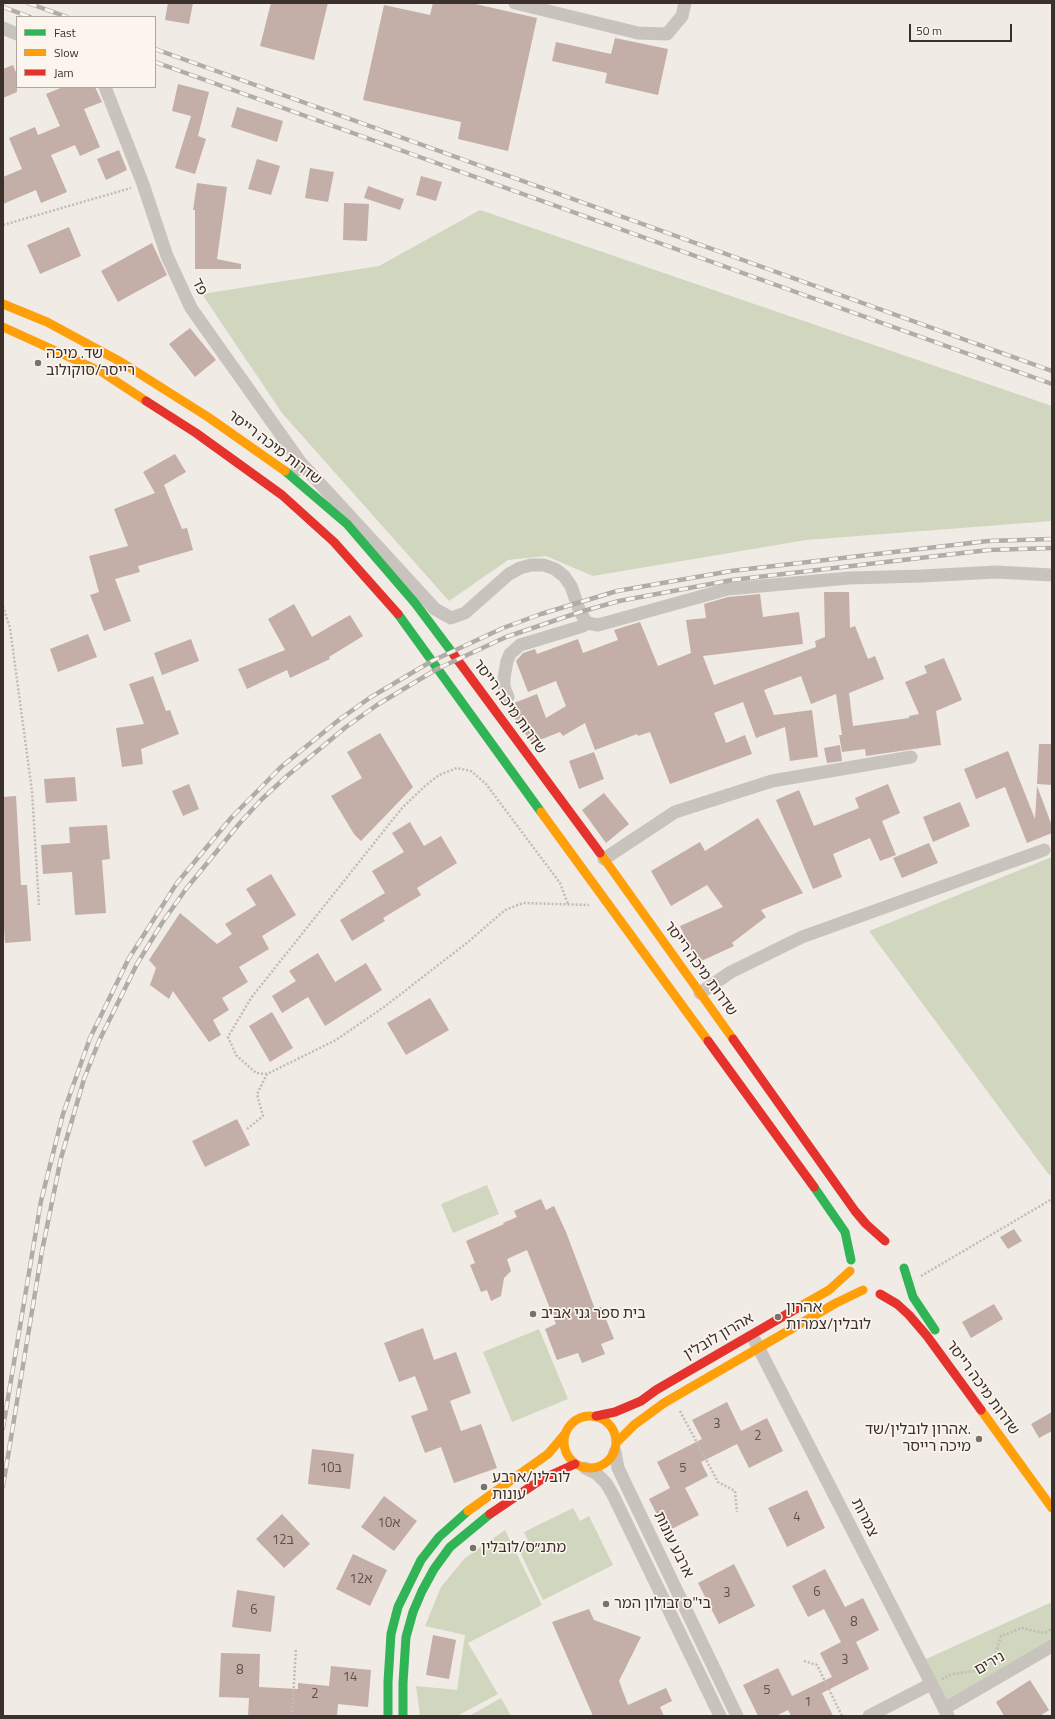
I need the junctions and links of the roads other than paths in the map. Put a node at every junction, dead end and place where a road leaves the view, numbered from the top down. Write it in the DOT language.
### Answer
graph roads {
  1 [pos="515,3"];
  2 [pos="685,3"];
  3 [pos="3,28"];
  4 [pos="16,34"];
  5 [pos="105,88"];
  6 [pos="3,304"];
  7 [pos="3,327"];
  8 [pos="301,463"];
  9 [pos="293,476"];
  10 [pos="1052,575"];
  11 [pos="587,623"];
  12 [pos="508,697"];
  13 [pos="911,757"];
  14 [pos="1044,850"];
  15 [pos="604,859"];
  16 [pos="700,993"];
  17 [pos="872,1241"];
  18 [pos="857,1249"];
  19 [pos="851,1260"];
  20 [pos="903,1263"];
  21 [pos="856,1281"];
  22 [pos="900,1285"];
  23 [pos="880,1294"];
  24 [pos="752,1335"];
  25 [pos="943,1340"];
  26 [pos="759,1348"];
  27 [pos="596,1416"];
  28 [pos="565,1434"];
  29 [pos="616,1447"];
  30 [pos="580,1466"];
  31 [pos="1052,1508"];
  32 [pos="1052,1646"];
  33 [pos="931,1684"];
  34 [pos="946,1713"];
  35 [pos="388,1716"];
  36 [pos="403,1716"];
  37 [pos="720,1716"];
  38 [pos="737,1716"];
  39 [pos="870,1716"];
  1 -- 2 [label="street"];
  3 -- 4 [label="street"];
  5 -- 8 [label="street, פד"];
  6 -- 9 [label="street, שדרות מיכה רייסר"];
  7 -- 19 [label="street"];
  8 -- 9 [label="street"];
  8 -- 11 [label="street, פד"];
  9 -- 15 [label="street, שדרות מיכה רייסר"];
  10 -- 11 [label="street"];
  11 -- 12 [label="street"];
  13 -- 15 [label="street"];
  14 -- 16 [label="street"];
  15 -- 16 [label="street, שדרות מיכה רייסר"];
  16 -- 17 [label="street, שדרות מיכה רייסר"];
  18 -- 19 [label="street"];
  19 -- 21 [label="street"];
  20 -- 22 [label="street"];
  21 -- 23 [label="street, שדרות מיכה רייסר"];
  21 -- 24 [label="street, אהרון לובלין"];
  21 -- 26 [label="street, אהרון לובלין"];
  22 -- 23 [label="street"];
  22 -- 25 [label="street, שדרות מיכה רייסר"];
  23 -- 31 [label="street, שדרות מיכה רייסר"];
  24 -- 26 [label="street, צמרות"];
  24 -- 27 [label="street, אהרון לובלין"];
  26 -- 29 [label="street, אהרון לובלין"];
  26 -- 33 [label="street, צמרות"];
  27 -- 28 [label="street"];
  27 -- 29 [label="street"];
  28 -- 30 [label="street"];
  28 -- 35 [label="street"];
  29 -- 30 [label="street"];
  29 -- 38 [label="street, ארבע עונות"];
  30 -- 36 [label="street"];
  30 -- 37 [label="street"];
  32 -- 34 [label="street, נירים"];
  33 -- 34 [label="street, צמרות"];
  33 -- 39 [label="street"];
}
